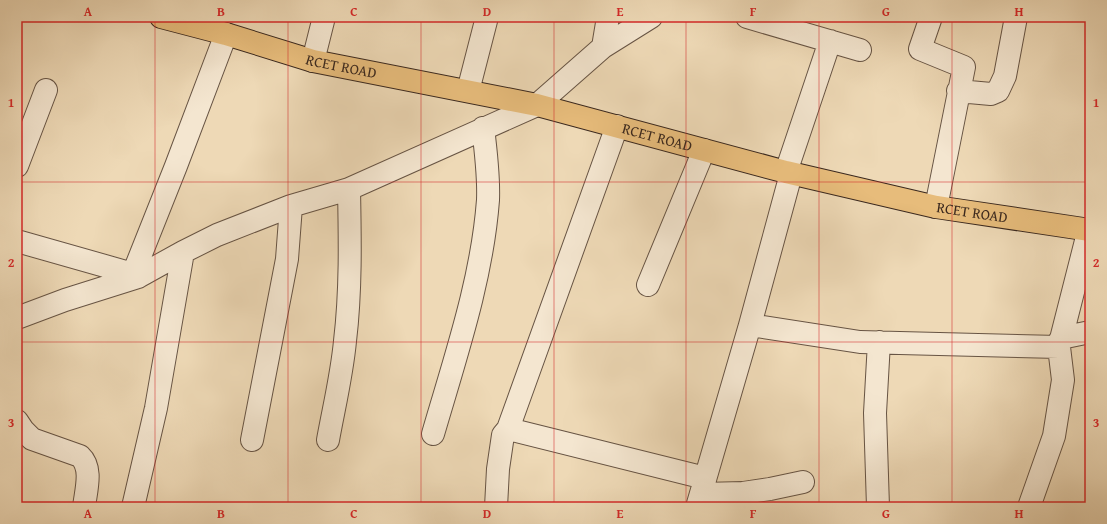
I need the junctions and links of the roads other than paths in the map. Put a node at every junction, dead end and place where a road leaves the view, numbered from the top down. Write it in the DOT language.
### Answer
graph roads {
  1 [pos="161,17"];
  2 [pos="324,17"];
  3 [pos="487,17"];
  4 [pos="608,17"];
  5 [pos="651,17"];
  6 [pos="747,17"];
  7 [pos="931,17"];
  8 [pos="1016,17"];
  9 [pos="226,34"];
  10 [pos="830,41"];
  11 [pos="603,46"];
  12 [pos="860,50"];
  13 [pos="313,61"];
  14 [pos="46,90"];
  15 [pos="468,91"];
  16 [pos="958,91"];
  17 [pos="537,105"];
  18 [pos="617,126"];
  19 [pos="484,128"];
  20 [pos="704,150"];
  21 [pos="17,166"];
  22 [pos="789,173"];
  23 [pos="349,189"];
  24 [pos="291,206"];
  25 [pos="936,207"];
  26 [pos="1089,230"];
  27 [pos="17,241"];
  28 [pos="183,252"];
  29 [pos="135,276"];
  30 [pos="648,285"];
  31 [pos="18,323"];
  32 [pos="750,325"];
  33 [pos="1090,332"];
  34 [pos="879,342"];
  35 [pos="1060,343"];
  36 [pos="17,421"];
  37 [pos="508,429"];
  38 [pos="433,434"];
  39 [pos="252,440"];
  40 [pos="328,440"];
  41 [pos="803,482"];
  42 [pos="701,493"];
  43 [pos="84,507"];
  44 [pos="133,507"];
  45 [pos="496,507"];
  46 [pos="878,507"];
  47 [pos="1029,507"];
  1 -- 9 [label="main road, RCET ROAD"];
  2 -- 13 [label="street"];
  3 -- 15 [label="street"];
  4 -- 11 [label="street"];
  5 -- 11 [label="street"];
  6 -- 10 [label="street"];
  7 -- 16 [label="street"];
  8 -- 16 [label="street"];
  9 -- 13 [label="main road, RCET ROAD"];
  9 -- 29 [label="street"];
  10 -- 12 [label="street"];
  10 -- 22 [label="street"];
  11 -- 17 [label="street"];
  13 -- 15 [label="main road, RCET ROAD"];
  14 -- 21 [label="street"];
  15 -- 17 [label="main road, RCET ROAD"];
  16 -- 25 [label="street"];
  17 -- 18 [label="main road, RCET ROAD"];
  17 -- 19 [label="street"];
  18 -- 20 [label="main road, RCET ROAD"];
  18 -- 37 [label="street"];
  19 -- 23 [label="street"];
  19 -- 38 [label="street"];
  20 -- 22 [label="main road, RCET ROAD"];
  20 -- 30 [label="street"];
  22 -- 25 [label="main road, RCET ROAD"];
  22 -- 32 [label="street"];
  23 -- 24 [label="street"];
  23 -- 40 [label="street"];
  24 -- 28 [label="street"];
  24 -- 39 [label="street"];
  25 -- 26 [label="main road, RCET ROAD"];
  26 -- 35 [label="street"];
  27 -- 29 [label="street"];
  28 -- 29 [label="street"];
  28 -- 44 [label="street"];
  29 -- 31 [label="street"];
  32 -- 34 [label="street"];
  32 -- 42 [label="street"];
  33 -- 35 [label="street"];
  34 -- 35 [label="street"];
  34 -- 46 [label="street"];
  35 -- 47 [label="street"];
  36 -- 43 [label="street"];
  37 -- 42 [label="street"];
  37 -- 45 [label="street"];
  41 -- 42 [label="street"];
}
